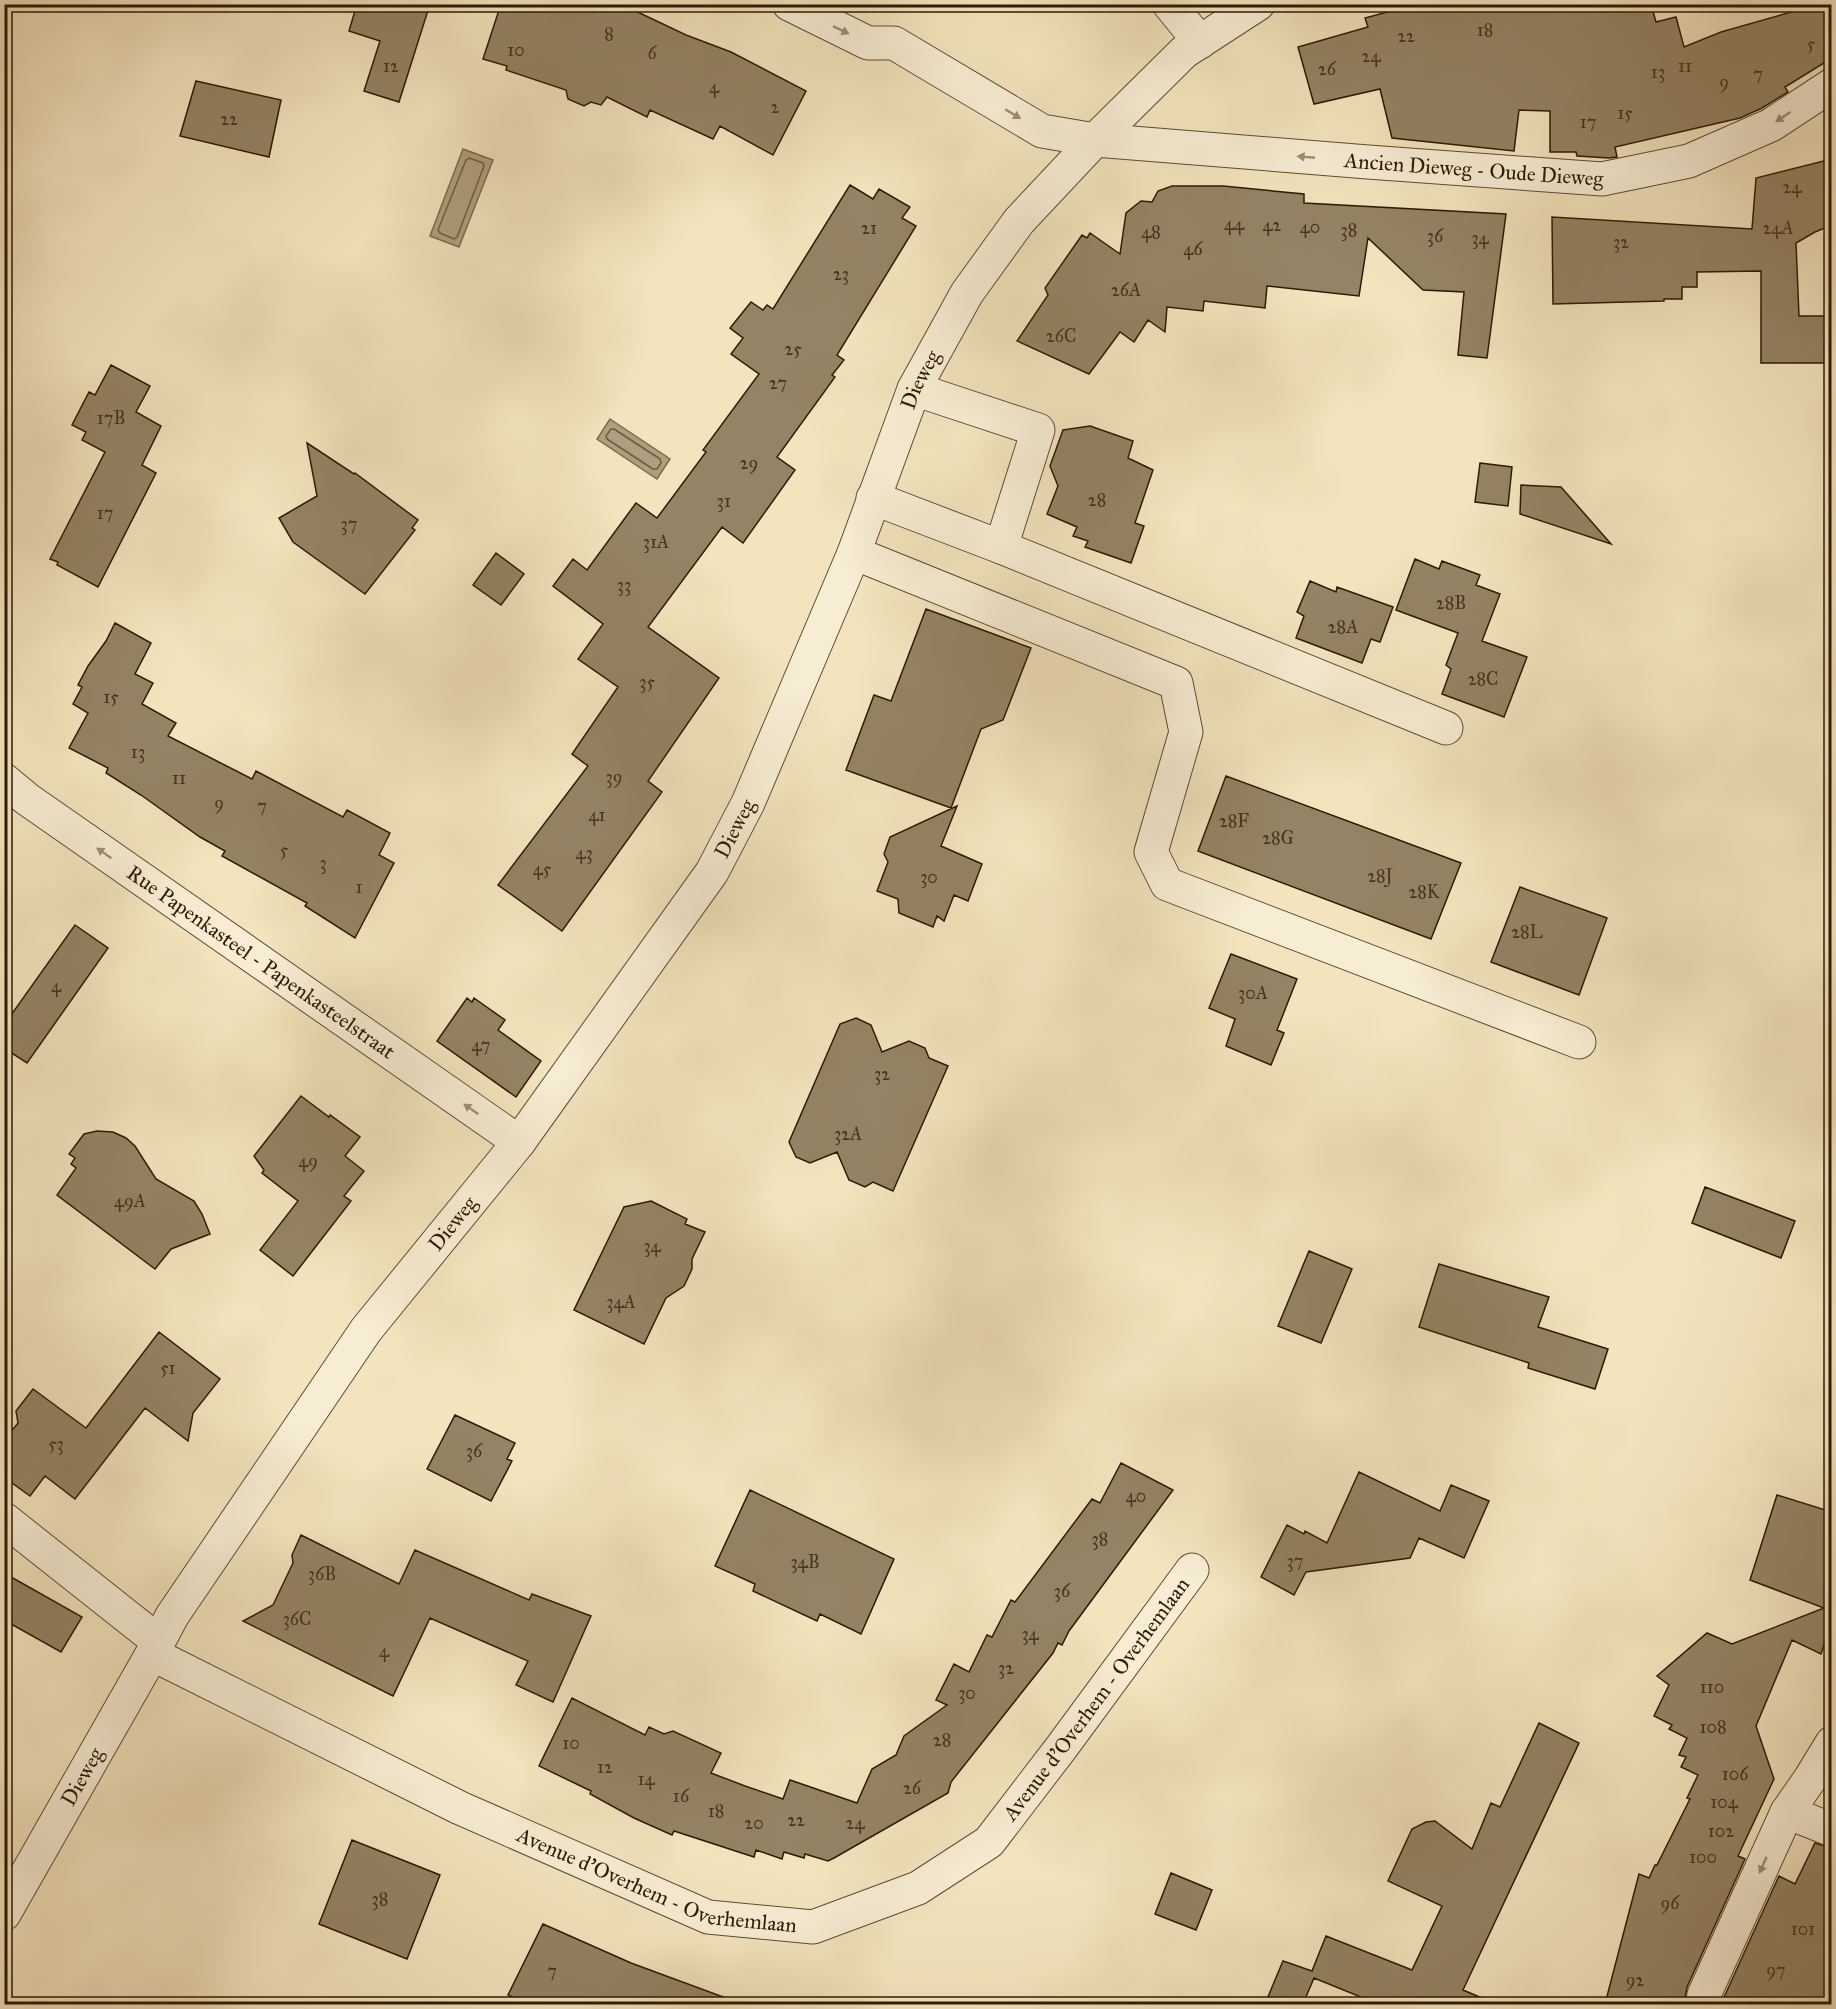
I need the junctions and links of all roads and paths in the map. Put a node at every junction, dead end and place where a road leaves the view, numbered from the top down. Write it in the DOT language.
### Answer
graph roads {
  1 [pos="789,4"];
  2 [pos="1169,4"];
  3 [pos="1258,4"];
  4 [pos="1200,42"];
  5 [pos="1832,85"];
  6 [pos="1095,140"];
  7 [pos="914,389"];
  8 [pos="873,498"];
  9 [pos="1000,547"];
  10 [pos="854,553"];
  11 [pos="1446,728"];
  12 [pos="4,780"];
  13 [pos="1579,1042"];
  14 [pos="519,1142"];
  15 [pos="4,1519"];
  16 [pos="1192,1570"];
  17 [pos="155,1648"];
  18 [pos="1832,1743"];
  19 [pos="1787,1812"];
  20 [pos="1832,1830"];
  21 [pos="4,1914"];
  22 [pos="1702,2004"];
  1 -- 6 [label="street, Ancien Dieweg - Oude Dieweg, one-way"];
  2 -- 4 [label="street"];
  3 -- 4 [label="street, Dieweg"];
  4 -- 6 [label="street, Dieweg"];
  5 -- 6 [label="street, Ancien Dieweg - Oude Dieweg, one-way"];
  6 -- 7 [label="street, Dieweg"];
  7 -- 8 [label="street, Dieweg"];
  7 -- 9 [label="street"];
  8 -- 9 [label="street"];
  8 -- 10 [label="street, Dieweg"];
  9 -- 11 [label="street"];
  10 -- 13 [label="street"];
  10 -- 14 [label="street, Dieweg"];
  14 -- 12 [label="street, Rue Papenkasteel - Papenkasteelstraat, one-way"];
  14 -- 17 [label="street, Dieweg"];
  15 -- 17 [label="street"];
  16 -- 17 [label="street, Avenue d'Overhem - Overhemlaan"];
  17 -- 21 [label="street, Dieweg"];
  18 -- 19 [label="street"];
  19 -- 20 [label="street"];
  19 -- 22 [label="street, one-way"];
}
